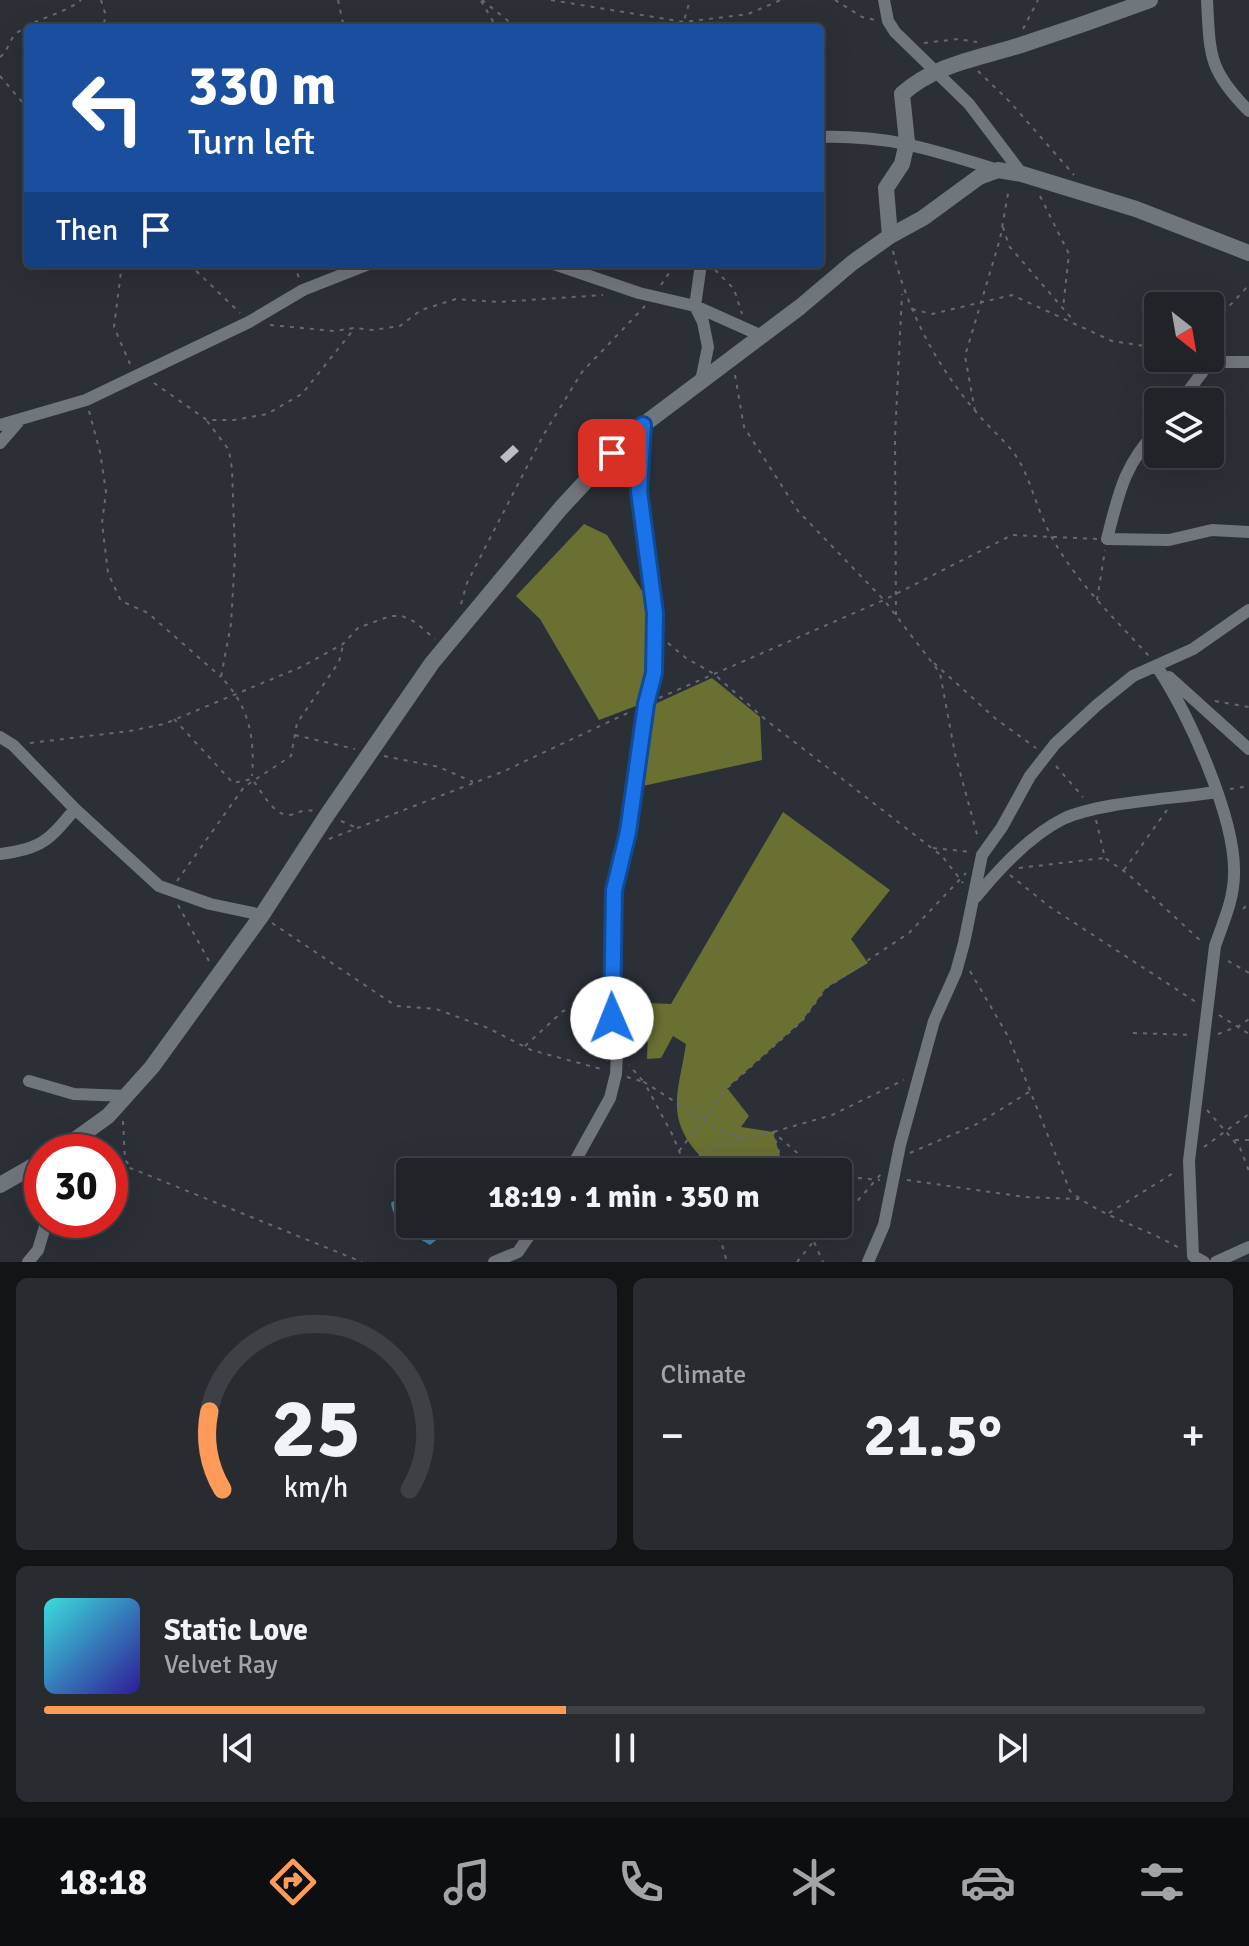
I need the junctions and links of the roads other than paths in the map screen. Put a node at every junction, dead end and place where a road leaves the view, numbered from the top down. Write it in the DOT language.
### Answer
graph roads {
  1 [pos="884,0"];
  2 [pos="1150,0"];
  3 [pos="1207,0"];
  4 [pos="937,72"];
  5 [pos="1249,111"];
  6 [pos="824,137"];
  7 [pos="907,142"];
  8 [pos="1016,174"];
  9 [pos="890,236"];
  10 [pos="1249,253"];
  11 [pos="359,268"];
  12 [pos="566,268"];
  13 [pos="700,268"];
  14 [pos="695,306"];
  15 [pos="762,336"];
  16 [pos="1249,362"];
  17 [pos="701,381"];
  18 [pos="1190,388"];
  19 [pos="20,421"];
  20 [pos="0,425"];
  21 [pos="643,425"];
  22 [pos="0,443"];
  23 [pos="1144,443"];
  24 [pos="1249,532"];
  25 [pos="1249,610"];
  26 [pos="1157,667"];
  27 [pos="0,737"];
  28 [pos="1249,749"];
  29 [pos="1216,792"];
  30 [pos="75,809"];
  31 [pos="0,854"];
  32 [pos="971,902"];
  33 [pos="262,915"];
  34 [pos="29,1081"];
  35 [pos="127,1096"];
  36 [pos="87,1134"];
  37 [pos="577,1158"];
  38 [pos="24,1171"];
  39 [pos="0,1185"];
  40 [pos="42,1238"];
  41 [pos="528,1238"];
  42 [pos="1249,1247"];
  43 [pos="1199,1259"];
  44 [pos="28,1262"];
  45 [pos="494,1262"];
  46 [pos="868,1262"];
  47 [pos="1216,1262"];
  1 -- 4 [label="street"];
  2 -- 4 [label="street"];
  3 -- 5 [label="street"];
  4 -- 7 [label="street"];
  4 -- 8 [label="street"];
  6 -- 7 [label="street"];
  7 -- 8 [label="street"];
  7 -- 9 [label="street"];
  8 -- 9 [label="street"];
  8 -- 10 [label="street"];
  9 -- 15 [label="street"];
  11 -- 19 [label="street"];
  12 -- 14 [label="street"];
  13 -- 14 [label="street"];
  14 -- 15 [label="street"];
  14 -- 17 [label="street"];
  15 -- 17 [label="street"];
  16 -- 18 [label="street"];
  17 -- 21 [label="street"];
  19 -- 20 [label="street"];
  19 -- 22 [label="street"];
  21 -- 33 [label="street"];
  21 -- 37 [label="street"];
  23 -- 24 [label="street"];
  25 -- 26 [label="street"];
  26 -- 28 [label="street"];
  26 -- 29 [label="street"];
  26 -- 32 [label="street"];
  27 -- 30 [label="street"];
  29 -- 32 [label="street"];
  29 -- 43 [label="street"];
  30 -- 31 [label="street"];
  30 -- 33 [label="street"];
  32 -- 46 [label="street"];
  33 -- 35 [label="street"];
  34 -- 35 [label="street"];
  35 -- 36 [label="street"];
  38 -- 39 [label="street"];
  40 -- 44 [label="street"];
  41 -- 45 [label="street"];
  42 -- 47 [label="street"];
}
